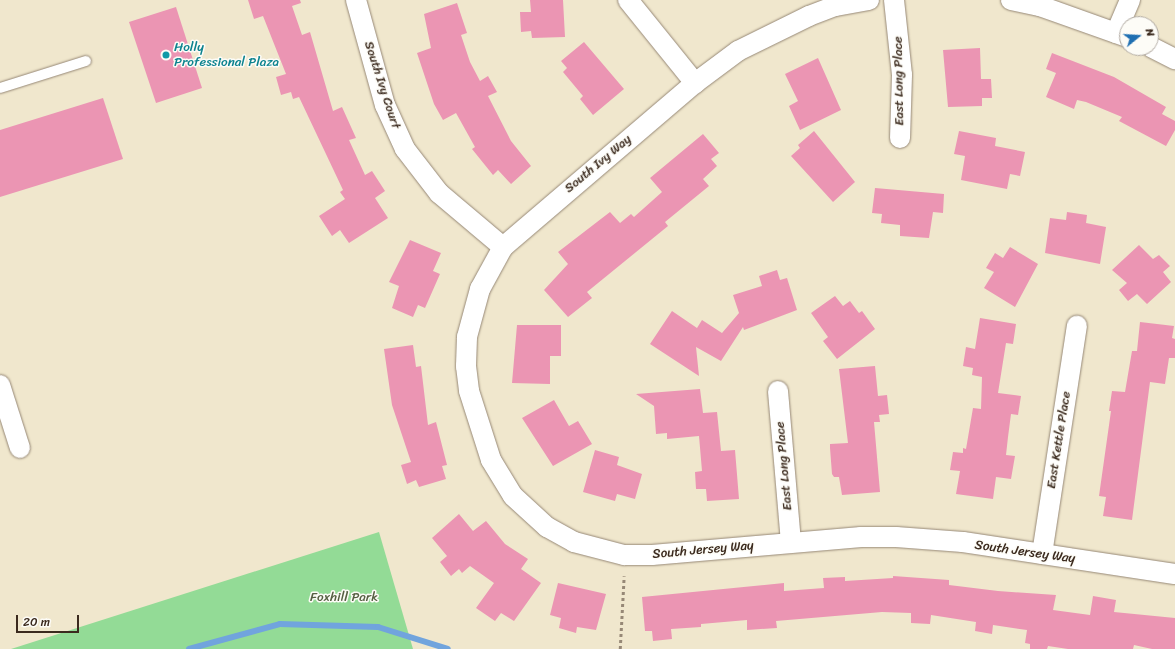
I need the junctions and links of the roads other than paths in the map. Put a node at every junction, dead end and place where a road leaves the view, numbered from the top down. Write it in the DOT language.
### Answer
graph roads {
  1 [pos="356,0"];
  2 [pos="628,0"];
  3 [pos="869,0"];
  4 [pos="894,0"];
  5 [pos="1011,0"];
  6 [pos="1130,0"];
  7 [pos="1126,16"];
  8 [pos="1119,34"];
  9 [pos="1159,51"];
  10 [pos="1175,59"];
  11 [pos="86,61"];
  12 [pos="695,83"];
  13 [pos="0,88"];
  14 [pos="900,138"];
  15 [pos="503,247"];
  16 [pos="1077,326"];
  17 [pos="0,385"];
  18 [pos="778,390"];
  19 [pos="20,448"];
  20 [pos="791,542"];
  21 [pos="1042,554"];
  22 [pos="1175,574"];
  1 -- 15 [label="street, South Ivy Court"];
  2 -- 12 [label="street"];
  3 -- 12 [label="street, South Ivy Way"];
  4 -- 14 [label="street, East Long Place"];
  5 -- 8 [label="street"];
  6 -- 7 [label="street"];
  9 -- 10 [label="street"];
  11 -- 13 [label="lane"];
  12 -- 15 [label="street, South Ivy Way"];
  15 -- 20 [label="street, South Jersey Way"];
  16 -- 21 [label="street, East Kettle Place"];
  17 -- 19 [label="street"];
  18 -- 20 [label="street, East Long Place"];
  20 -- 21 [label="street, South Jersey Way"];
  21 -- 22 [label="street, South Jersey Way"];
}
